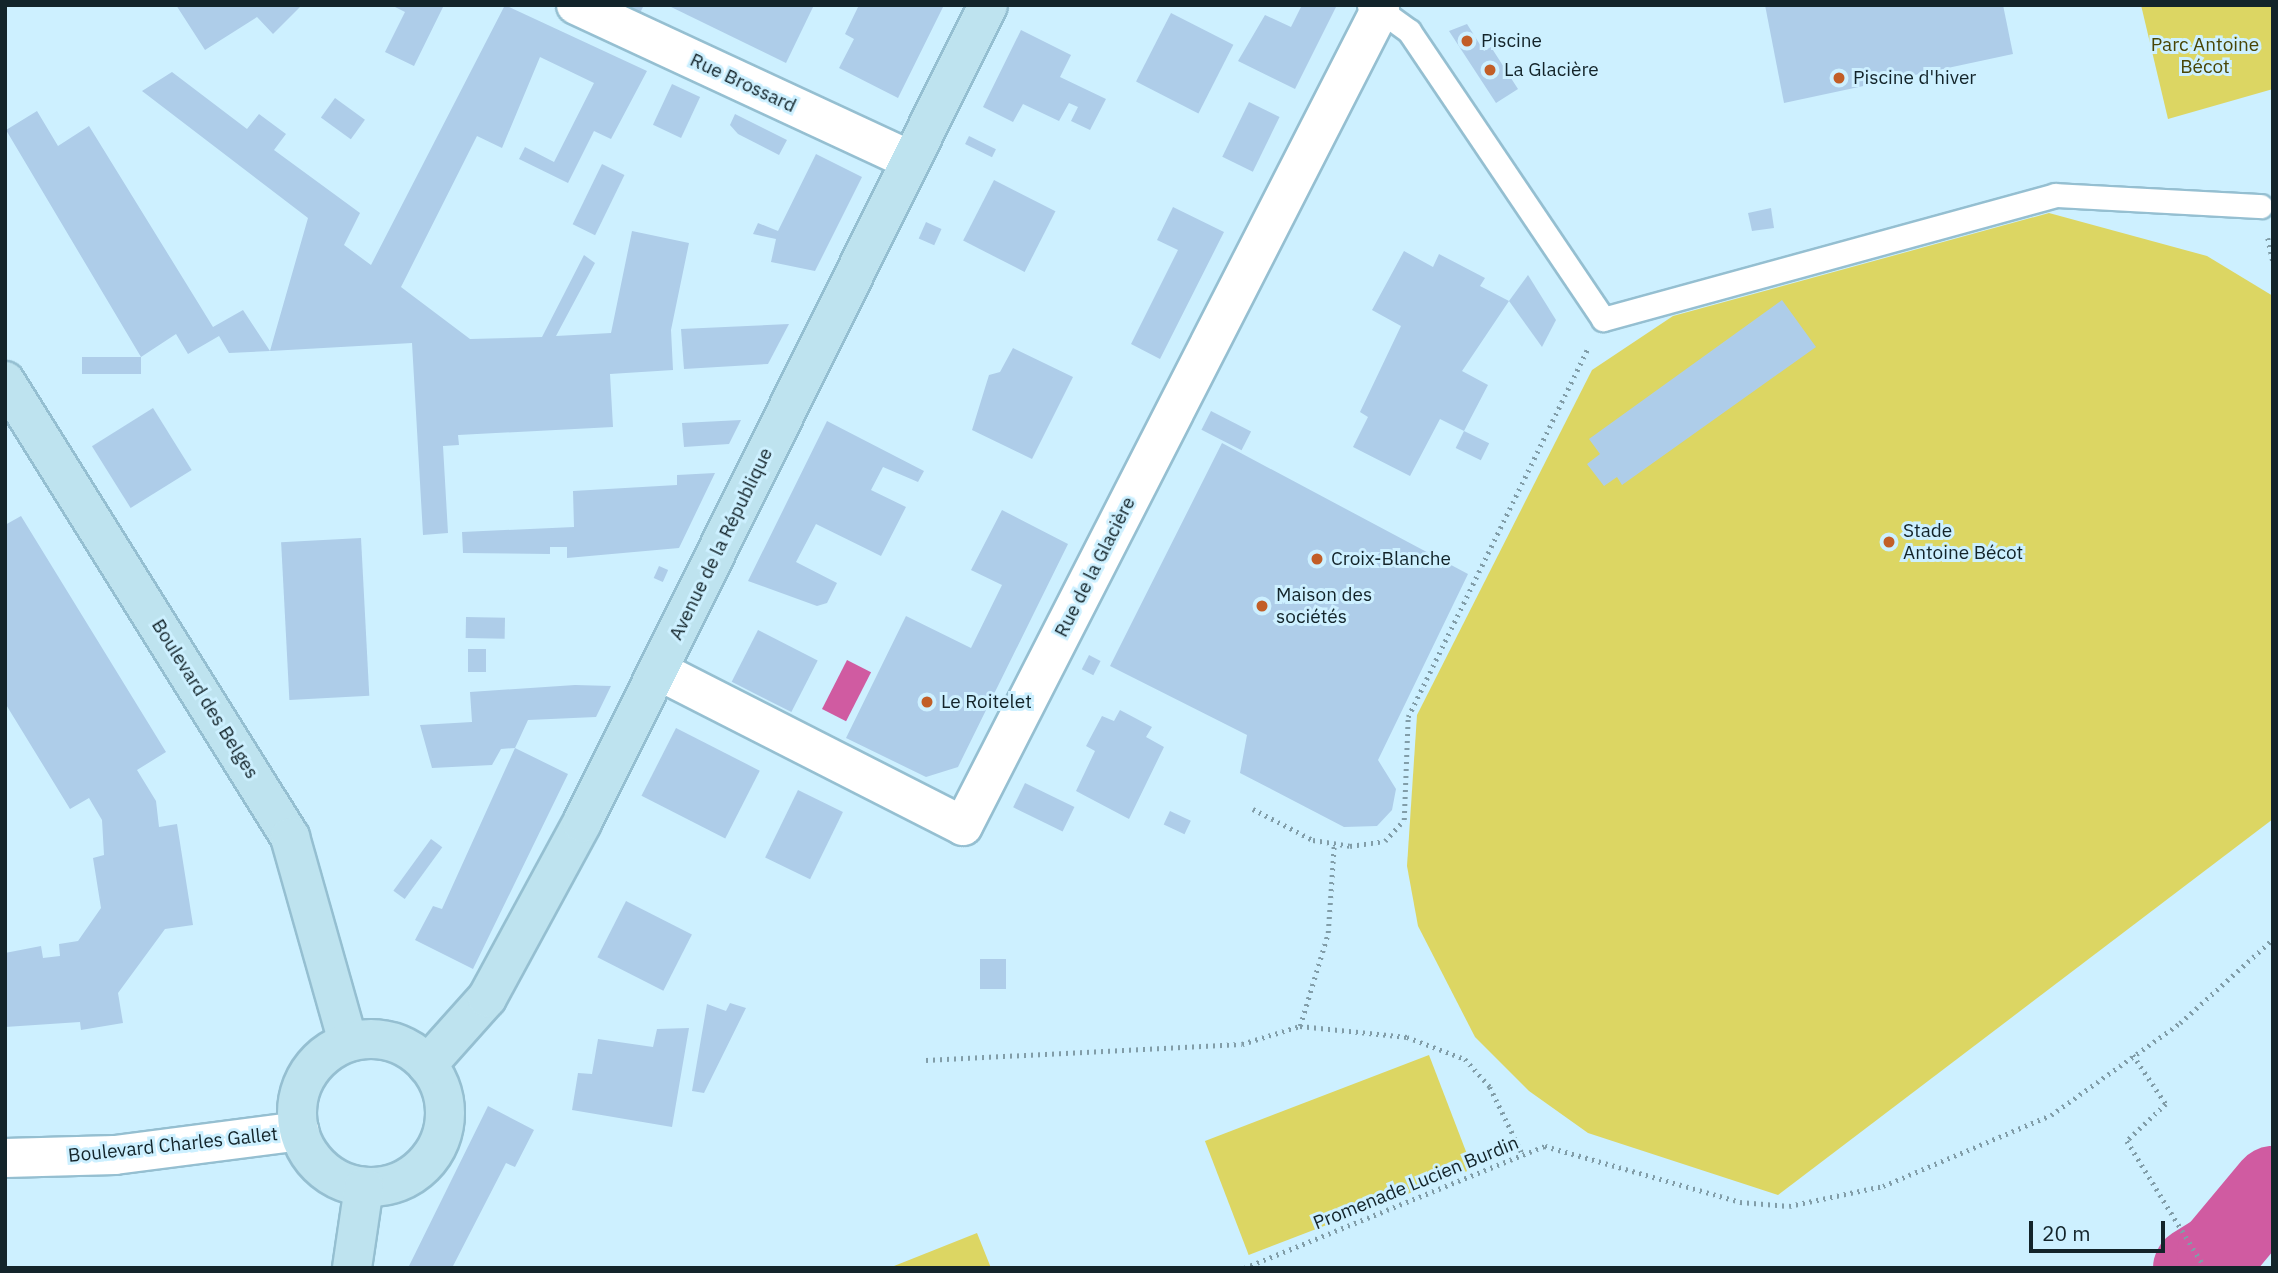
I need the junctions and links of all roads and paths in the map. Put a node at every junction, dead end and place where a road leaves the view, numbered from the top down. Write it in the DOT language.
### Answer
graph roads {
  1 [pos="576,5"];
  2 [pos="988,5"];
  3 [pos="1379,8"];
  4 [pos="910,160"];
  5 [pos="2261,206"];
  6 [pos="1602,319"];
  7 [pos="5,381"];
  8 [pos="659,671"];
  9 [pos="1253,809"];
  10 [pos="1334,844"];
  11 [pos="2273,939"];
  12 [pos="1300,1026"];
  13 [pos="348,1042"];
  14 [pos="2133,1055"];
  15 [pos="926,1059"];
  16 [pos="427,1065"];
  17 [pos="299,1131"];
  18 [pos="1523,1155"];
  19 [pos="7,1163"];
  20 [pos="364,1187"];
  21 [pos="352,1268"];
  22 [pos="1244,1268"];
  23 [pos="2205,1268"];
  1 -- 4 [label="street, Rue Brossard"];
  2 -- 4 [label="main road, Avenue de la République"];
  3 -- 6 [label="lane"];
  3 -- 8 [label="street, Rue de la Glacière"];
  4 -- 8 [label="main road, Avenue de la République"];
  5 -- 6 [label="lane"];
  6 -- 10 [label="path"];
  7 -- 13 [label="main road, Boulevard des Belges"];
  8 -- 16 [label="main road, Avenue de la République"];
  9 -- 10 [label="path"];
  10 -- 12 [label="path"];
  11 -- 14 [label="path, Promenade Lucien Burdin"];
  12 -- 15 [label="path"];
  12 -- 18 [label="path"];
  13 -- 16 [label="main road"];
  13 -- 17 [label="main road"];
  14 -- 18 [label="path, Promenade Lucien Burdin"];
  14 -- 23 [label="path"];
  16 -- 20 [label="main road"];
  17 -- 19 [label="street, Boulevard Charles Gallet"];
  17 -- 20 [label="main road"];
  18 -- 22 [label="path, Promenade Lucien Burdin"];
  20 -- 21 [label="main road"];
}
